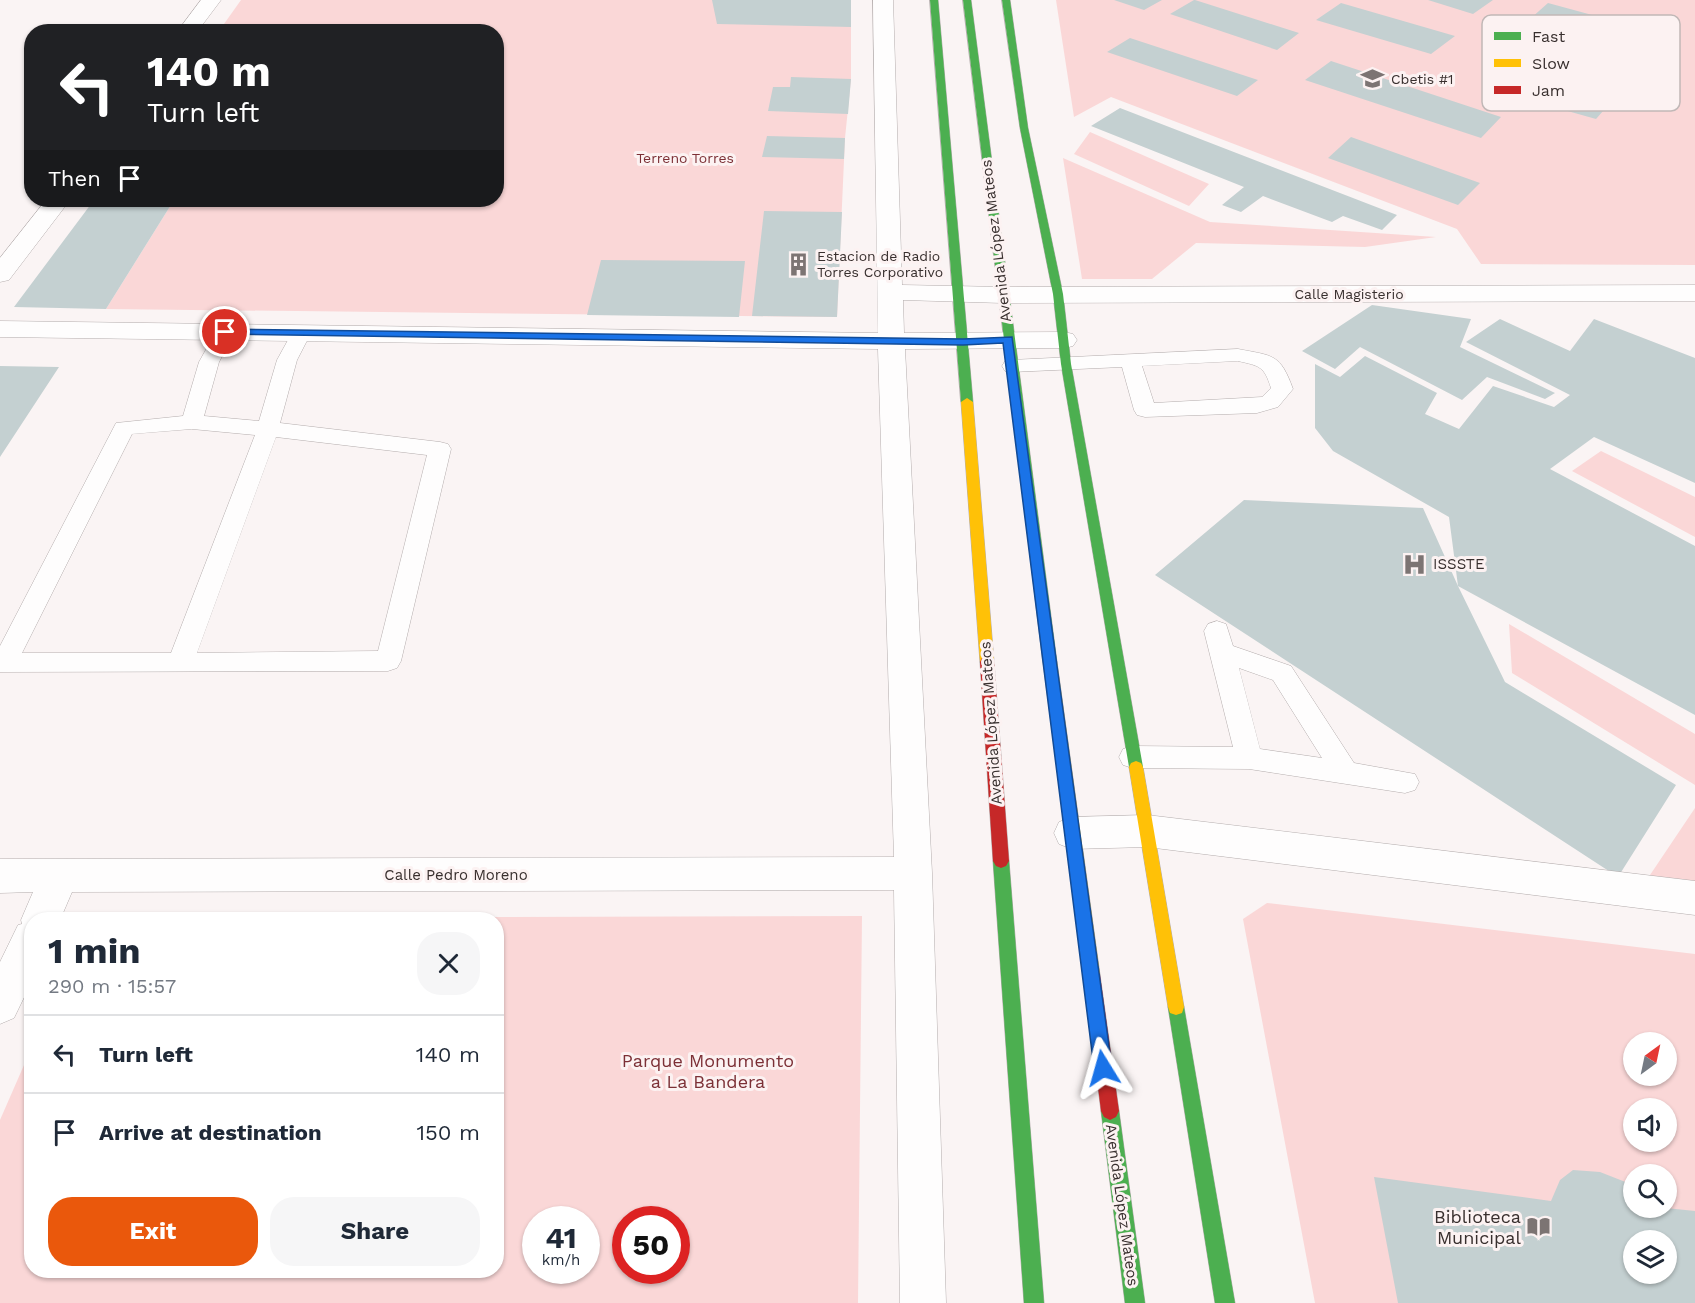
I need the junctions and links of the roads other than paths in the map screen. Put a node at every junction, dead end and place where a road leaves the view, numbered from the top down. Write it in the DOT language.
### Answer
graph roads {
  1 [pos="211,0"];
  2 [pos="882,0"];
  3 [pos="934,0"];
  4 [pos="967,0"];
  5 [pos="1006,0"];
  6 [pos="193,24"];
  7 [pos="53,207"];
  8 [pos="0,275"];
  9 [pos="890,292"];
  10 [pos="1695,293"];
  11 [pos="958,294"];
  12 [pos="1058,294"];
  13 [pos="1003,295"];
  14 [pos="0,329"];
  15 [pos="225,332"];
  16 [pos="301,333"];
  17 [pos="1008,340"];
  18 [pos="891,341"];
  19 [pos="963,342"];
  20 [pos="1065,352"];
  21 [pos="1130,359"];
  22 [pos="1012,366"];
  23 [pos="192,422"];
  24 [pos="268,429"];
  25 [pos="180,663"];
  26 [pos="1133,757"];
  27 [pos="1249,758"];
  28 [pos="1346,773"];
  29 [pos="1405,782"];
  30 [pos="1147,831"];
  31 [pos="1071,833"];
  32 [pos="913,873"];
  33 [pos="0,876"];
  34 [pos="60,876"];
  35 [pos="1695,898"];
  36 [pos="44,912"];
  37 [pos="24,955"];
  38 [pos="0,1005"];
  39 [pos="923,1303"];
  40 [pos="1034,1303"];
  41 [pos="1135,1303"];
  42 [pos="1225,1303"];
  1 -- 6 [label="street"];
  2 -- 9 [label="street"];
  3 -- 11 [label="main road, Avenida López Mateos"];
  4 -- 13 [label="main road, Avenida López Mateos"];
  5 -- 12 [label="main road"];
  7 -- 8 [label="street"];
  9 -- 11 [label="street, Calle Magisterio"];
  9 -- 18 [label="street"];
  10 -- 12 [label="street, Calle Magisterio"];
  11 -- 13 [label="street, Calle Magisterio"];
  11 -- 19 [label="main road, Avenida López Mateos"];
  12 -- 13 [label="street, Calle Magisterio"];
  12 -- 20 [label="main road"];
  13 -- 17 [label="main road, Avenida López Mateos"];
  14 -- 15 [label="street"];
  15 -- 16 [label="street"];
  15 -- 23 [label="lane"];
  16 -- 18 [label="street"];
  16 -- 24 [label="lane"];
  17 -- 19 [label="street"];
  17 -- 20 [label="street"];
  17 -- 22 [label="main road, Avenida López Mateos"];
  18 -- 19 [label="street"];
  18 -- 32 [label="street"];
  19 -- 40 [label="main road, Avenida López Mateos"];
  20 -- 21 [label="lane"];
  20 -- 22 [label="lane"];
  20 -- 26 [label="main road"];
  21 -- 21 [label="lane"];
  22 -- 31 [label="main road, Avenida López Mateos"];
  23 -- 24 [label="lane"];
  23 -- 25 [label="lane"];
  24 -- 25 [label="lane"];
  24 -- 25 [label="lane"];
  26 -- 27 [label="lane"];
  26 -- 30 [label="main road"];
  27 -- 28 [label="lane"];
  27 -- 28 [label="lane"];
  28 -- 29 [label="lane"];
  30 -- 31 [label="street"];
  30 -- 35 [label="street"];
  30 -- 42 [label="main road"];
  31 -- 41 [label="main road, Avenida López Mateos"];
  32 -- 34 [label="street, Calle Pedro Moreno"];
  32 -- 39 [label="street"];
  33 -- 34 [label="street, Calle Pedro Moreno"];
  34 -- 36 [label="street"];
  37 -- 38 [label="street"];
}
